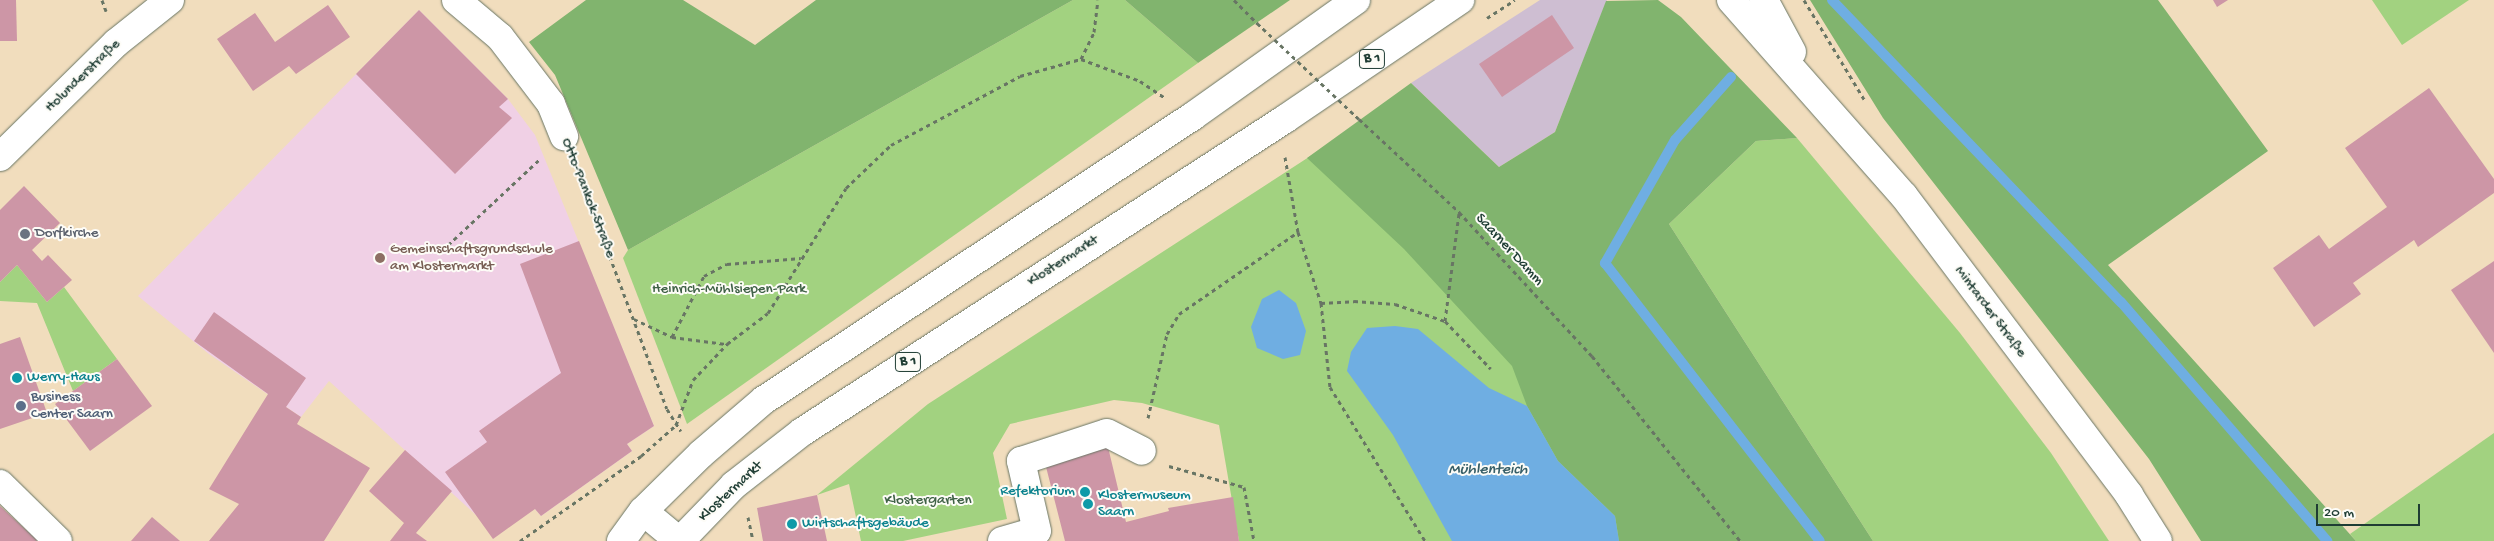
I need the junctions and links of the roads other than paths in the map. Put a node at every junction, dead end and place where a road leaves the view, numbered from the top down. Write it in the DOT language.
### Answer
graph roads {
  1 [pos="170,0"];
  2 [pos="456,0"];
  3 [pos="1356,0"];
  4 [pos="1460,0"];
  5 [pos="1731,0"];
  6 [pos="1764,0"];
  7 [pos="1813,90"];
  8 [pos="564,136"];
  9 [pos="0,156"];
  10 [pos="1142,451"];
  11 [pos="0,484"];
  12 [pos="643,511"];
  13 [pos="58,541"];
  14 [pos="621,541"];
  15 [pos="680,541"];
  16 [pos="1002,541"];
  17 [pos="2158,541"];
  1 -- 9 [label="main road, Holunderstraße"];
  2 -- 8 [label="main road, Otto-Pankok-Straße"];
  3 -- 12 [label="main road"];
  4 -- 15 [label="main road, Klostermarkt / B 1"];
  5 -- 7 [label="main road, Mintarder Straße"];
  6 -- 7 [label="main road, Mintarder Straße"];
  7 -- 17 [label="main road, Mintarder Straße"];
  10 -- 16 [label="main road"];
  11 -- 13 [label="main road"];
  12 -- 14 [label="main road"];
  12 -- 15 [label="main road"];
}
